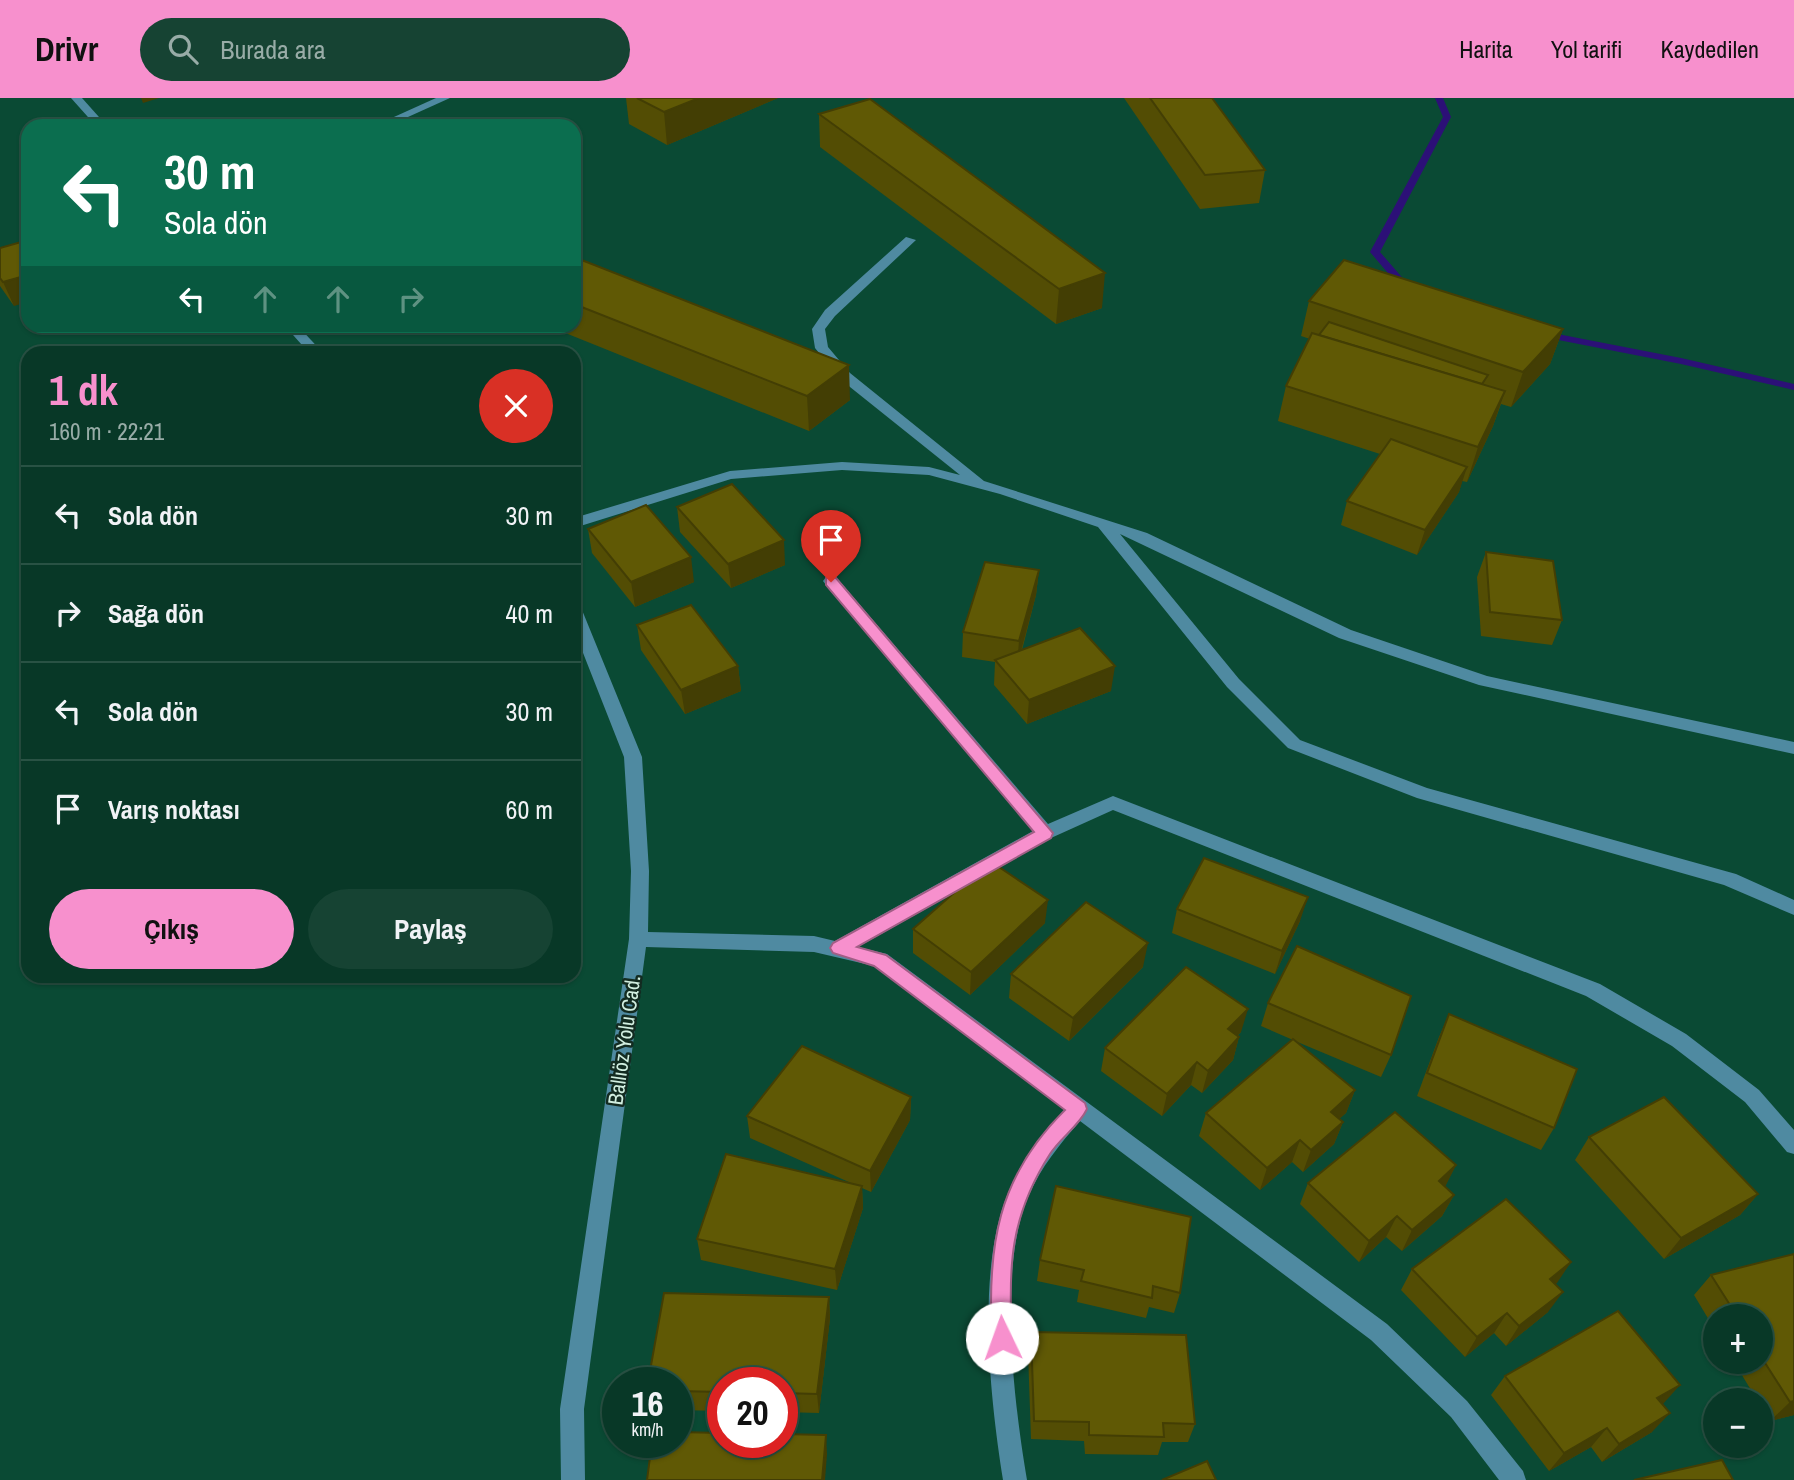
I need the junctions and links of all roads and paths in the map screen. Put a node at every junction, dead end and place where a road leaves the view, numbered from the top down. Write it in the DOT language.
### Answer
graph roads {
  1 [pos="76,98"];
  2 [pos="445,98"];
  3 [pos="96,119"];
  4 [pos="396,119"];
  5 [pos="910,240"];
  6 [pos="298,333"];
  7 [pos="310,346"];
  8 [pos="982,485"];
  9 [pos="581,521"];
  10 [pos="1104,524"];
  11 [pos="831,582"];
  12 [pos="581,627"];
  13 [pos="1794,748"];
  14 [pos="1045,833"];
  15 [pos="1794,908"];
  16 [pos="638,939"];
  17 [pos="839,948"];
  18 [pos="1078,1109"];
  19 [pos="1794,1145"];
  20 [pos="573,1480"];
  21 [pos="1015,1480"];
  22 [pos="1514,1480"];
  1 -- 3 [label="street"];
  2 -- 4 [label="street"];
  5 -- 8 [label="street"];
  6 -- 7 [label="street"];
  8 -- 9 [label="street"];
  8 -- 10 [label="street"];
  10 -- 13 [label="street"];
  10 -- 15 [label="street"];
  11 -- 14 [label="street"];
  12 -- 16 [label="street, Ballıöz Yolu Cad."];
  14 -- 17 [label="street"];
  14 -- 19 [label="street"];
  16 -- 17 [label="street"];
  16 -- 20 [label="street, Ballıöz Yolu Cad."];
  17 -- 18 [label="street"];
  18 -- 21 [label="street"];
  18 -- 22 [label="street"];
}
